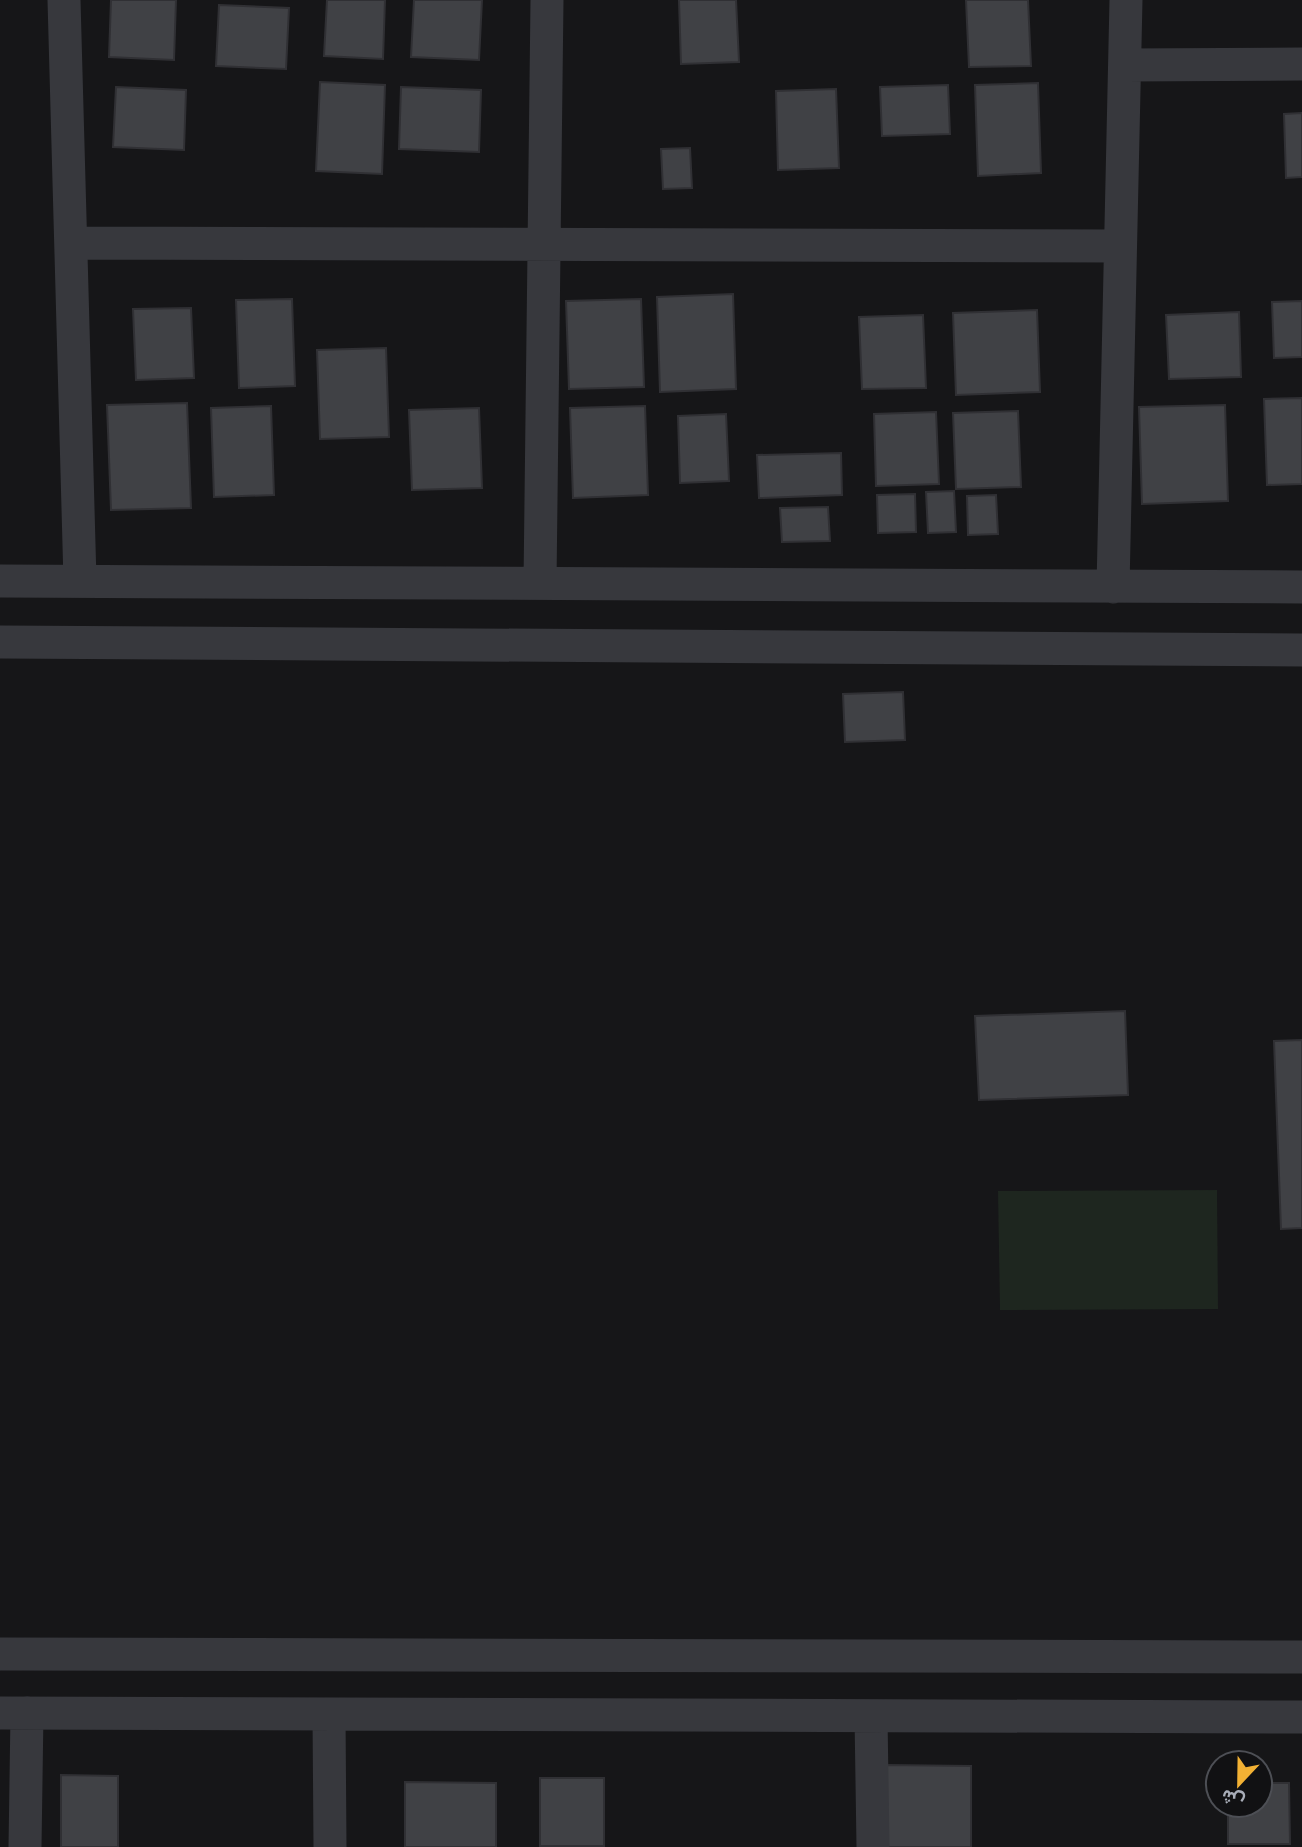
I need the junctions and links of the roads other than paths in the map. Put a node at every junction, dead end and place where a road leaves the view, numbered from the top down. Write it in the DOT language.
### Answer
graph roads {
  1 [pos="64,0"];
  2 [pos="547,0"];
  3 [pos="1126,0"];
  4 [pos="1302,64"];
  5 [pos="1125,65"];
  6 [pos="71,243"];
  7 [pos="544,245"];
  8 [pos="1121,246"];
  9 [pos="0,581"];
  10 [pos="80,581"];
  11 [pos="540,583"];
  12 [pos="1113,587"];
  13 [pos="1302,587"];
  14 [pos="0,642"];
  15 [pos="1302,650"];
  16 [pos="0,1654"];
  17 [pos="1302,1657"];
  18 [pos="14,1713"];
  19 [pos="329,1714"];
  20 [pos="871,1716"];
  21 [pos="1302,1717"];
  22 [pos="25,1847"];
  23 [pos="330,1847"];
  24 [pos="873,1847"];
  1 -- 6 [label="street"];
  2 -- 7 [label="street"];
  3 -- 5 [label="street"];
  4 -- 5 [label="street"];
  5 -- 8 [label="street"];
  6 -- 7 [label="street"];
  6 -- 10 [label="street"];
  7 -- 8 [label="street"];
  7 -- 11 [label="street"];
  8 -- 12 [label="street"];
  9 -- 10 [label="street"];
  10 -- 11 [label="street"];
  11 -- 12 [label="street"];
  12 -- 13 [label="street"];
  14 -- 15 [label="street"];
  16 -- 17 [label="street"];
  18 -- 19 [label="street"];
  18 -- 22 [label="street"];
  19 -- 20 [label="street"];
  19 -- 23 [label="street"];
  20 -- 21 [label="street"];
  20 -- 24 [label="street"];
}
